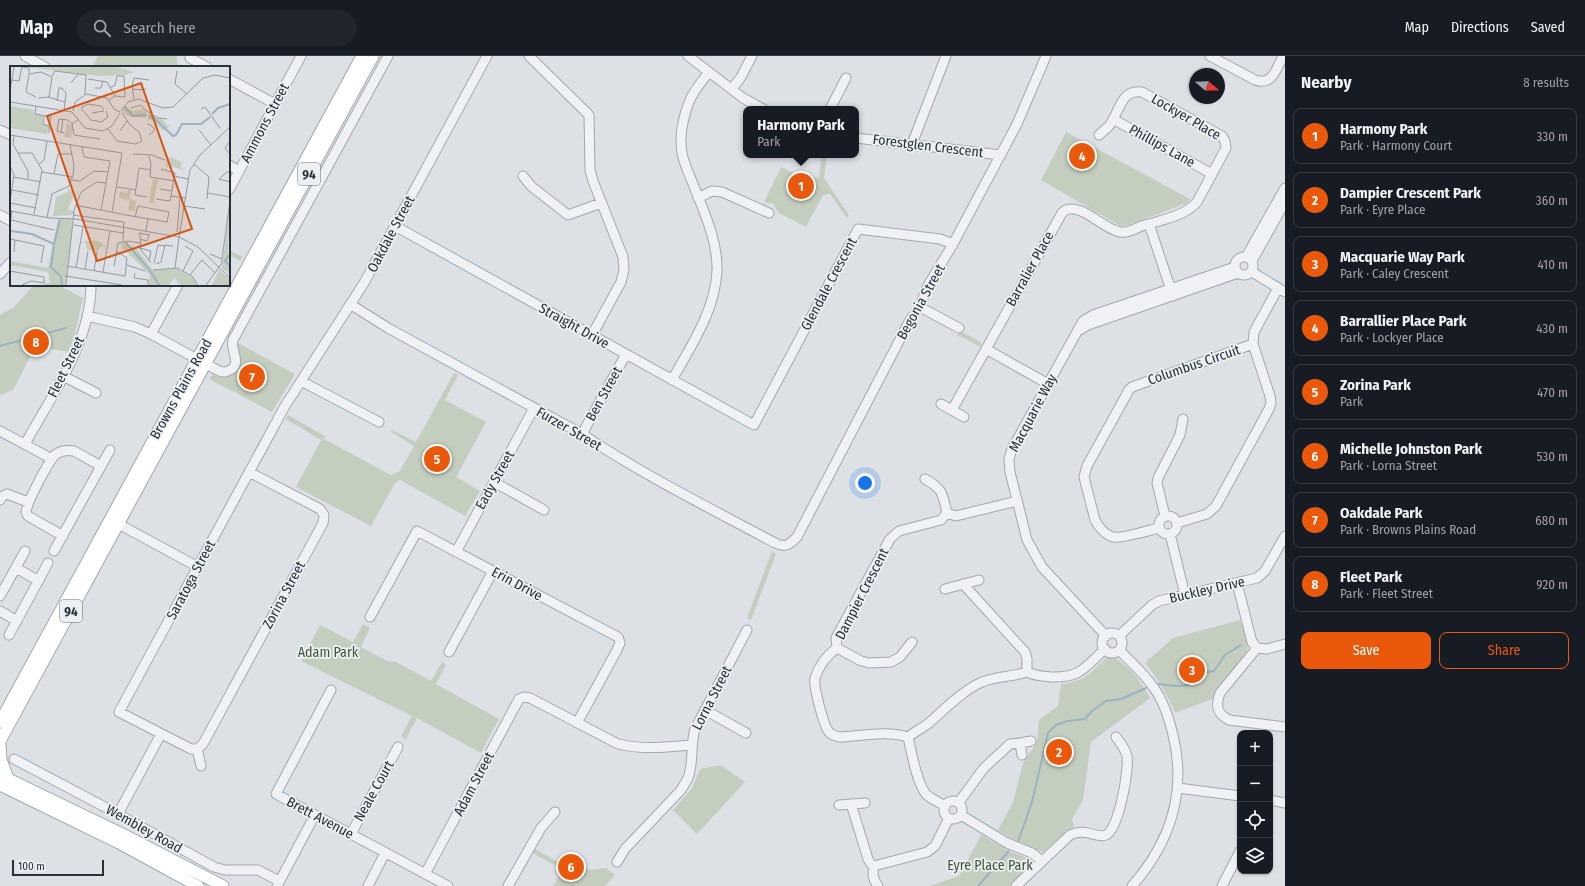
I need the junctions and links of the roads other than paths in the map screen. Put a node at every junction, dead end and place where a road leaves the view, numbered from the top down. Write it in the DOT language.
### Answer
graph roads {
  1 [pos="25,56"];
  2 [pos="301,56"];
  3 [pos="362,56"];
  4 [pos="373,56"];
  5 [pos="388,56"];
  6 [pos="487,56"];
  7 [pos="529,56"];
  8 [pos="688,56"];
  9 [pos="752,56"];
  10 [pos="946,56"];
  11 [pos="1046,56"];
  12 [pos="1210,56"];
  13 [pos="1283,56"];
  14 [pos="190,58"];
  15 [pos="44,66"];
  16 [pos="205,66"];
  17 [pos="709,72"];
  18 [pos="846,78"];
  19 [pos="230,80"];
  20 [pos="732,89"];
  21 [pos="275,104"];
  22 [pos="755,106"];
  23 [pos="832,106"];
  24 [pos="1112,119"];
  25 [pos="0,130"];
  26 [pos="10,135"];
  27 [pos="1099,135"];
  28 [pos="859,138"];
  29 [pos="912,144"];
  30 [pos="1000,155"];
  31 [pos="230,166"];
  32 [pos="239,171"];
  33 [pos="1212,174"];
  34 [pos="523,176"];
  35 [pos="230,188"];
  36 [pos="1285,188"];
  37 [pos="698,198"];
  38 [pos="1283,202"];
  39 [pos="601,203"];
  40 [pos="769,213"];
  41 [pos="0,215"];
  42 [pos="10,220"];
  43 [pos="1149,224"];
  44 [pos="394,226"];
  45 [pos="953,244"];
  46 [pos="1249,259"];
  47 [pos="10,263"];
  48 [pos="1236,270"];
  49 [pos="1252,272"];
  50 [pos="0,274"];
  51 [pos="91,286"];
  52 [pos="177,286"];
  53 [pos="1282,290"];
  54 [pos="1172,292"];
  55 [pos="350,304"];
  56 [pos="920,307"];
  57 [pos="87,316"];
  58 [pos="959,328"];
  59 [pos="151,334"];
  60 [pos="592,335"];
  61 [pos="1253,344"];
  62 [pos="986,349"];
  63 [pos="626,354"];
  64 [pos="202,362"];
  65 [pos="63,376"];
  66 [pos="672,380"];
  67 [pos="301,381"];
  68 [pos="1048,384"];
  69 [pos="96,393"];
  70 [pos="941,404"];
  71 [pos="285,406"];
  72 [pos="534,408"];
  73 [pos="952,410"];
  74 [pos="964,417"];
  75 [pos="1183,419"];
  76 [pos="379,422"];
  77 [pos="754,425"];
  78 [pos="2,432"];
  79 [pos="582,434"];
  80 [pos="25,444"];
  81 [pos="110,450"];
  82 [pos="48,457"];
  83 [pos="101,466"];
  84 [pos="249,472"];
  85 [pos="925,479"];
  86 [pos="494,482"];
  87 [pos="0,500"];
  88 [pos="1017,501"];
  89 [pos="28,502"];
  90 [pos="544,510"];
  91 [pos="947,513"];
  92 [pos="1165,516"];
  93 [pos="114,522"];
  94 [pos="1176,523"];
  95 [pos="1159,528"];
  96 [pos="1170,534"];
  97 [pos="62,536"];
  98 [pos="1285,536"];
  99 [pos="790,544"];
  100 [pos="25,551"];
  101 [pos="54,551"];
  102 [pos="456,552"];
  103 [pos="48,563"];
  104 [pos="198,567"];
  105 [pos="16,568"];
  106 [pos="493,571"];
  107 [pos="39,580"];
  108 [pos="979,580"];
  109 [pos="1237,583"];
  110 [pos="962,584"];
  111 [pos="944,589"];
  112 [pos="1185,595"];
  113 [pos="0,596"];
  114 [pos="0,611"];
  115 [pos="370,617"];
  116 [pos="17,621"];
  117 [pos="747,630"];
  118 [pos="9,635"];
  119 [pos="1106,636"];
  120 [pos="1119,636"];
  121 [pos="912,642"];
  122 [pos="1285,644"];
  123 [pos="837,648"];
  124 [pos="1257,648"];
  125 [pos="1105,650"];
  126 [pos="1119,650"];
  127 [pos="449,652"];
  128 [pos="1027,672"];
  129 [pos="331,690"];
  130 [pos="705,710"];
  131 [pos="5,722"];
  132 [pos="577,723"];
  133 [pos="1285,727"];
  134 [pos="746,733"];
  135 [pos="0,734"];
  136 [pos="161,734"];
  137 [pos="908,737"];
  138 [pos="1116,737"];
  139 [pos="1031,741"];
  140 [pos="1020,742"];
  141 [pos="0,743"];
  142 [pos="692,745"];
  143 [pos="398,747"];
  144 [pos="197,749"];
  145 [pos="1022,755"];
  146 [pos="14,759"];
  147 [pos="201,766"];
  148 [pos="2,782"];
  149 [pos="1178,788"];
  150 [pos="1237,796"];
  151 [pos="1273,801"];
  152 [pos="958,802"];
  153 [pos="865,803"];
  154 [pos="1285,803"];
  155 [pos="851,804"];
  156 [pos="839,805"];
  157 [pos="945,806"];
  158 [pos="555,812"];
  159 [pos="118,814"];
  160 [pos="315,815"];
  161 [pos="961,815"];
  162 [pos="949,818"];
  163 [pos="351,834"];
  164 [pos="385,853"];
  165 [pos="1237,857"];
  166 [pos="1042,861"];
  167 [pos="617,862"];
  168 [pos="874,866"];
  169 [pos="425,874"];
  170 [pos="278,884"];
  171 [pos="198,886"];
  172 [pos="222,886"];
  173 [pos="368,886"];
  174 [pos="448,886"];
  175 [pos="508,886"];
  176 [pos="878,886"];
  177 [pos="1016,886"];
  178 [pos="1132,886"];
  179 [pos="1222,886"];
  1 -- 15 [label="street"];
  2 -- 21 [label="street, Ammons Street"];
  3 -- 64 [label="main road, Browns Plains Road / 94"];
  4 -- 64 [label="main road, Browns Plains Road / 94"];
  5 -- 64 [label="street, Browns Plains Road"];
  6 -- 44 [label="street, Oakdale Street"];
  7 -- 39 [label="street"];
  8 -- 17 [label="street"];
  9 -- 20 [label="street"];
  10 -- 29 [label="street"];
  11 -- 30 [label="street, Begonia Street"];
  12 -- 13 [label="street"];
  14 -- 16 [label="street"];
  17 -- 20 [label="street"];
  17 -- 37 [label="street"];
  18 -- 23 [label="street"];
  19 -- 21 [label="street"];
  20 -- 22 [label="street"];
  21 -- 32 [label="street, Ammons Street"];
  24 -- 27 [label="street, Lockyer Place"];
  24 -- 33 [label="street, Phillips Lane"];
  24 -- 33 [label="street, Lockyer Place"];
  25 -- 26 [label="street"];
  28 -- 29 [label="street, Forestglen Crescent"];
  29 -- 30 [label="street, Forestglen Crescent"];
  30 -- 45 [label="street, Begonia Street"];
  31 -- 32 [label="street"];
  32 -- 35 [label="street, Ammons Street"];
  33 -- 43 [label="street, Lockyer Place"];
  34 -- 39 [label="street"];
  36 -- 38 [label="street"];
  37 -- 40 [label="street"];
  37 -- 66 [label="street"];
  38 -- 46 [label="street"];
  39 -- 60 [label="street"];
  41 -- 42 [label="street"];
  43 -- 54 [label="street"];
  43 -- 62 [label="street, Barralier Place"];
  44 -- 55 [label="street, Oakdale Street"];
  44 -- 60 [label="street, Straight Drive"];
  45 -- 56 [label="street, Begonia Street"];
  45 -- 77 [label="street, Glendale Crescent"];
  46 -- 48 [label="street"];
  46 -- 49 [label="street"];
  47 -- 50 [label="street"];
  48 -- 49 [label="street"];
  48 -- 54 [label="street, Macquarie Way"];
  49 -- 53 [label="street"];
  51 -- 57 [label="street, Fleet Street"];
  52 -- 59 [label="street"];
  53 -- 61 [label="street"];
  54 -- 68 [label="street, Macquarie Way"];
  55 -- 67 [label="street, Oakdale Street"];
  55 -- 72 [label="street, Furzer Street"];
  56 -- 58 [label="street"];
  56 -- 99 [label="street, Begonia Street"];
  57 -- 59 [label="street"];
  57 -- 65 [label="street, Fleet Street"];
  59 -- 64 [label="street"];
  60 -- 63 [label="street, Straight Drive"];
  61 -- 94 [label="street, Columbus Circuit"];
  61 -- 95 [label="street, Columbus Circuit"];
  62 -- 68 [label="street"];
  62 -- 73 [label="street, Barralier Place"];
  63 -- 66 [label="street, Straight Drive"];
  63 -- 79 [label="street, Ben Street"];
  64 -- 93 [label="main road, Browns Plains Road / 94"];
  65 -- 69 [label="street"];
  65 -- 80 [label="street, Fleet Street"];
  66 -- 77 [label="street, Straight Drive"];
  67 -- 71 [label="street, Oakdale Street"];
  67 -- 76 [label="street"];
  68 -- 88 [label="street, Macquarie Way"];
  70 -- 73 [label="street"];
  71 -- 84 [label="street, Saratoga Street"];
  72 -- 79 [label="street, Furzer Street"];
  72 -- 86 [label="street, Eady Street"];
  73 -- 74 [label="street"];
  75 -- 92 [label="street"];
  78 -- 80 [label="street"];
  79 -- 99 [label="street, Furzer Street"];
  80 -- 82 [label="street"];
  81 -- 83 [label="street"];
  82 -- 83 [label="street"];
  82 -- 89 [label="street"];
  83 -- 97 [label="street"];
  84 -- 104 [label="street, Saratoga Street"];
  84 -- 144 [label="street, Zorina Street"];
  85 -- 91 [label="street"];
  86 -- 90 [label="street"];
  86 -- 102 [label="street, Eady Street"];
  87 -- 89 [label="street"];
  88 -- 91 [label="street"];
  88 -- 119 [label="street, Macquarie Way"];
  89 -- 97 [label="street"];
  91 -- 123 [label="street, Dampier Crescent"];
  92 -- 94 [label="street"];
  92 -- 95 [label="street"];
  93 -- 104 [label="street"];
  93 -- 131 [label="main road, Browns Plains Road / 94"];
  94 -- 96 [label="street"];
  95 -- 96 [label="street"];
  96 -- 112 [label="street"];
  97 -- 101 [label="street"];
  98 -- 109 [label="street, Buckley Drive"];
  100 -- 105 [label="street"];
  102 -- 106 [label="street, Erin Drive"];
  102 -- 115 [label="street, Erin Drive"];
  103 -- 107 [label="street"];
  104 -- 136 [label="street, Saratoga Street"];
  105 -- 107 [label="street"];
  105 -- 113 [label="street"];
  106 -- 127 [label="street"];
  106 -- 132 [label="street, Erin Drive"];
  107 -- 116 [label="street"];
  108 -- 110 [label="street"];
  109 -- 112 [label="street, Buckley Drive"];
  109 -- 124 [label="street"];
  110 -- 111 [label="street"];
  110 -- 128 [label="street"];
  112 -- 120 [label="street, Buckley Drive"];
  114 -- 116 [label="street"];
  116 -- 118 [label="street"];
  117 -- 130 [label="street, Lorna Street"];
  119 -- 120 [label="street"];
  119 -- 125 [label="street"];
  120 -- 126 [label="street"];
  121 -- 123 [label="street"];
  122 -- 124 [label="street"];
  123 -- 137 [label="street, Dampier Crescent"];
  124 -- 133 [label="street"];
  125 -- 126 [label="street"];
  125 -- 128 [label="street"];
  126 -- 149 [label="street"];
  128 -- 137 [label="street"];
  129 -- 160 [label="street, Brett Avenue"];
  130 -- 134 [label="street"];
  130 -- 142 [label="street, Lorna Street"];
  131 -- 135 [label="main road"];
  131 -- 141 [label="main road, Browns Plains Road / 94"];
  132 -- 142 [label="street, Adam Street"];
  132 -- 169 [label="street, Adam Street"];
  136 -- 144 [label="street"];
  136 -- 159 [label="street"];
  137 -- 157 [label="street"];
  138 -- 166 [label="street"];
  139 -- 140 [label="street"];
  140 -- 145 [label="street"];
  140 -- 152 [label="street"];
  141 -- 148 [label="main road"];
  142 -- 167 [label="street, Lorna Street"];
  143 -- 163 [label="street, Neale Court"];
  144 -- 147 [label="street"];
  146 -- 159 [label="street, Wembley Road"];
  148 -- 171 [label="main road, Wembley Road"];
  148 -- 172 [label="main road, Wembley Road"];
  149 -- 150 [label="street"];
  149 -- 178 [label="street"];
  151 -- 154 [label="street"];
  152 -- 157 [label="street"];
  152 -- 161 [label="street"];
  153 -- 155 [label="street"];
  155 -- 156 [label="street"];
  155 -- 168 [label="street"];
  157 -- 162 [label="street"];
  158 -- 175 [label="street"];
  159 -- 170 [label="street, Wembley Road"];
  160 -- 163 [label="street, Brett Avenue"];
  160 -- 170 [label="street"];
  161 -- 162 [label="street"];
  161 -- 166 [label="street"];
  162 -- 168 [label="street"];
  163 -- 164 [label="street, Brett Avenue"];
  164 -- 169 [label="street, Brett Avenue"];
  164 -- 173 [label="street"];
  165 -- 179 [label="street"];
  166 -- 177 [label="street"];
  168 -- 176 [label="street"];
  169 -- 174 [label="street, Brett Avenue"];
}
